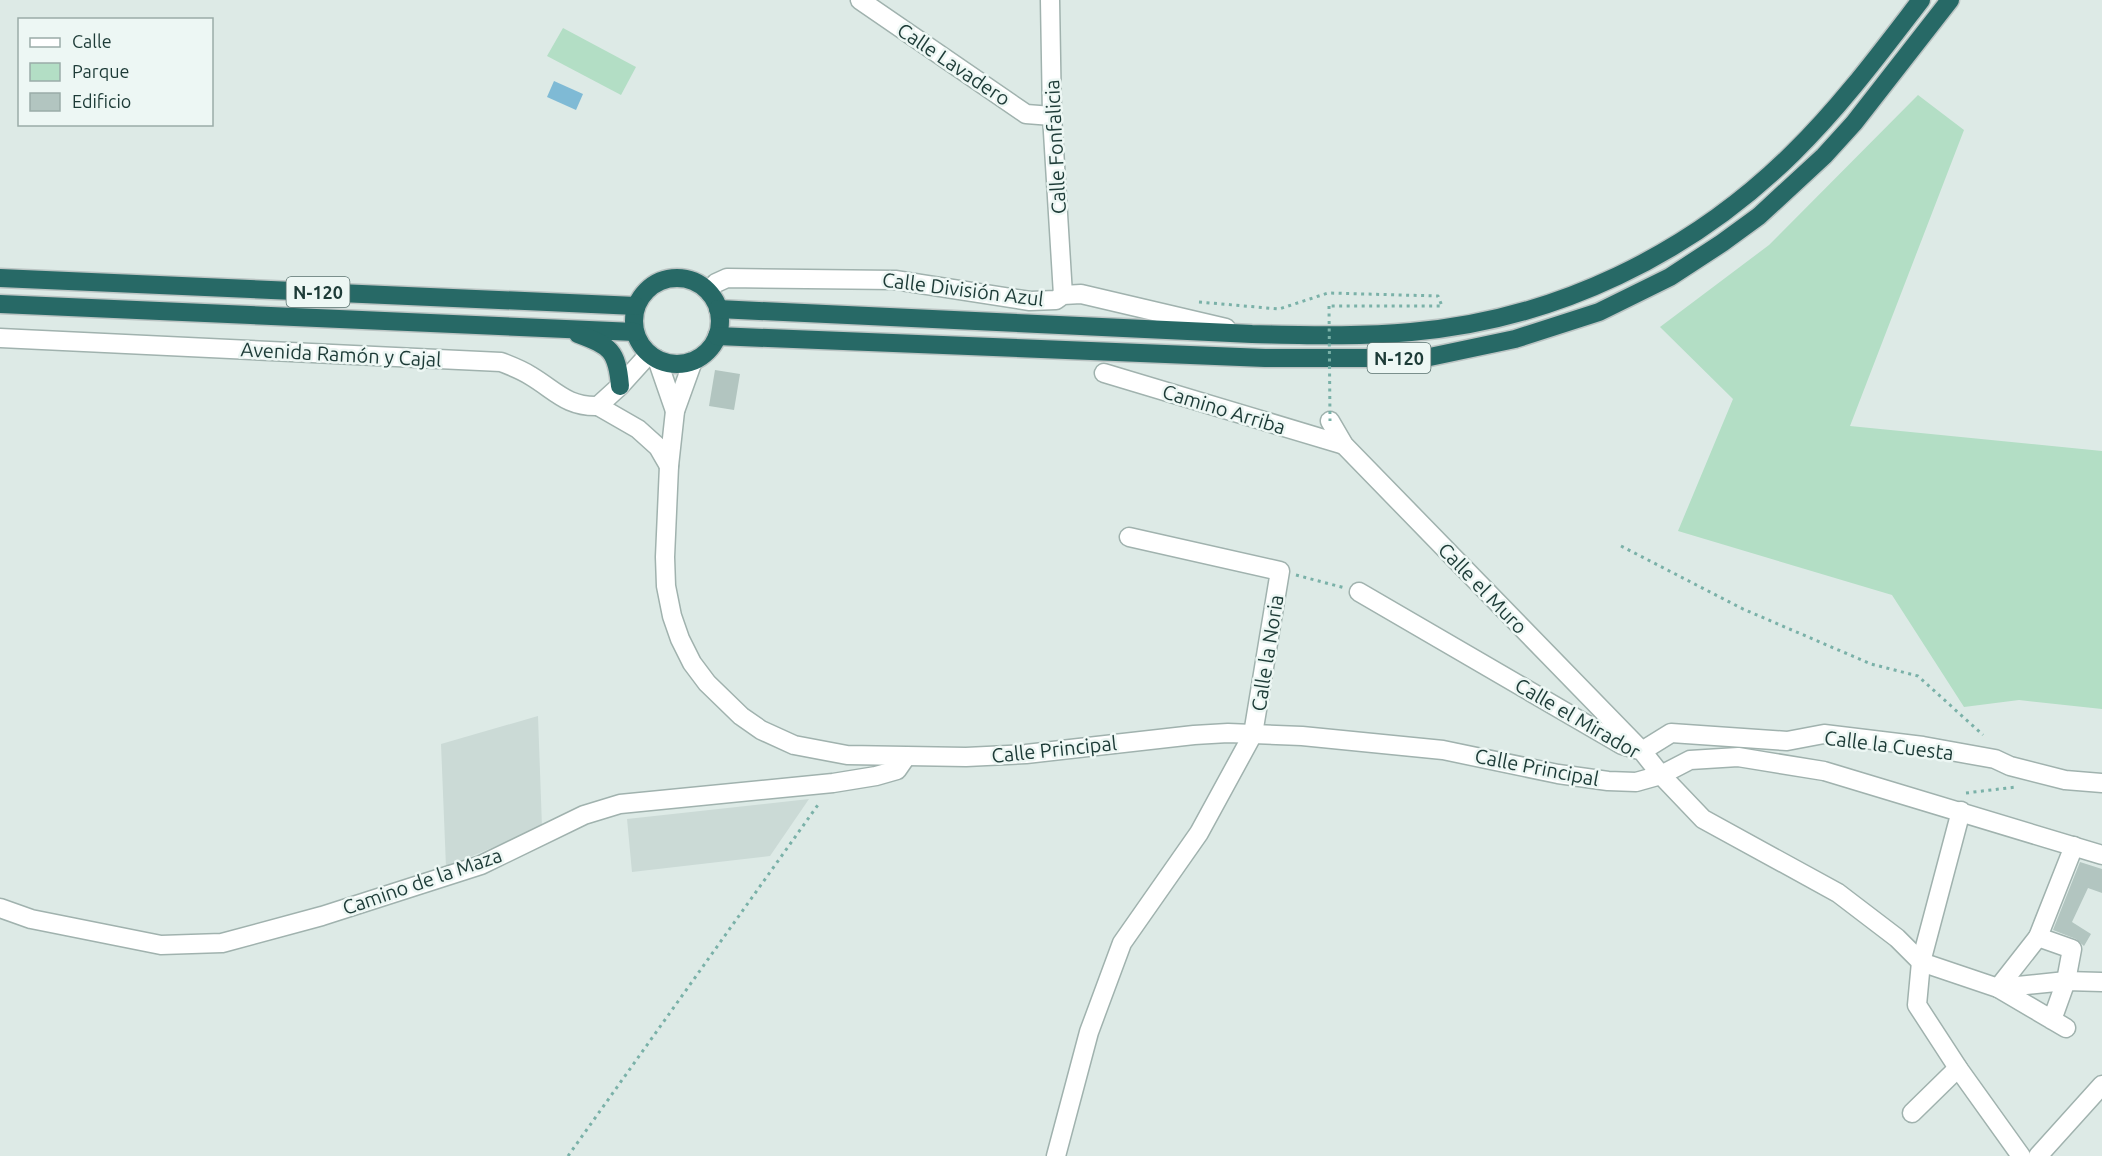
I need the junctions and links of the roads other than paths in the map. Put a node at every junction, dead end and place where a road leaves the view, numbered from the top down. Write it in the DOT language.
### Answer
graph roads {
  1 [pos="860,0"];
  2 [pos="1050,0"];
  3 [pos="1921,0"];
  4 [pos="1950,0"];
  5 [pos="1052,116"];
  6 [pos="0,279"];
  7 [pos="708,291"];
  8 [pos="1063,295"];
  9 [pos="0,304"];
  10 [pos="636,306"];
  11 [pos="718,309"];
  12 [pos="562,328"];
  13 [pos="635,332"];
  14 [pos="1252,334"];
  15 [pos="717,336"];
  16 [pos="0,338"];
  17 [pos="653,357"];
  18 [pos="693,361"];
  19 [pos="1104,373"];
  20 [pos="620,386"];
  21 [pos="598,406"];
  22 [pos="675,411"];
  23 [pos="1330,421"];
  24 [pos="1344,445"];
  25 [pos="669,466"];
  26 [pos="1129,537"];
  27 [pos="1359,592"];
  28 [pos="1253,734"];
  29 [pos="1642,751"];
  30 [pos="906,757"];
  31 [pos="1661,776"];
  32 [pos="2102,783"];
  33 [pos="1963,802"];
  34 [pos="2074,846"];
  35 [pos="2102,855"];
  36 [pos="0,908"];
  37 [pos="2038,937"];
  38 [pos="1920,962"];
  39 [pos="2066,981"];
  40 [pos="2102,982"];
  41 [pos="1998,988"];
  42 [pos="1958,1068"];
  43 [pos="2102,1086"];
  44 [pos="1912,1113"];
  45 [pos="1056,1156"];
  46 [pos="2021,1156"];
  47 [pos="2038,1156"];
  1 -- 5 [label="street, Calle Lavadero"];
  2 -- 5 [label="street, Calle Fonfalicia"];
  3 -- 14 [label="highway, N-120"];
  4 -- 15 [label="highway, N-120"];
  5 -- 8 [label="street, Calle Fonfalicia"];
  6 -- 10 [label="highway, N-120"];
  7 -- 8 [label="street, Calle División Azul"];
  7 -- 10 [label="highway"];
  7 -- 11 [label="highway"];
  8 -- 14 [label="street, Calle División Azul"];
  9 -- 12 [label="highway, N-120"];
  10 -- 13 [label="highway"];
  11 -- 14 [label="highway, N-120"];
  11 -- 15 [label="highway"];
  12 -- 13 [label="highway, N-120"];
  12 -- 20 [label="highway"];
  13 -- 17 [label="highway"];
  15 -- 18 [label="highway"];
  16 -- 21 [label="street, Avenida Ramón y Cajal"];
  17 -- 18 [label="highway"];
  17 -- 20 [label="street"];
  17 -- 22 [label="street"];
  18 -- 22 [label="street"];
  19 -- 24 [label="street, Camino Arriba"];
  20 -- 21 [label="street"];
  21 -- 25 [label="street, Avenida Ramón y Cajal"];
  22 -- 25 [label="street, Calle Principal"];
  23 -- 24 [label="street, Calle el Muro"];
  24 -- 29 [label="street, Calle el Muro"];
  25 -- 30 [label="street, Calle Principal"];
  26 -- 28 [label="street, Calle la Noria"];
  27 -- 29 [label="street, Calle el Mirador"];
  28 -- 30 [label="street, Calle Principal"];
  28 -- 31 [label="street, Calle Principal"];
  28 -- 45 [label="street, Calle la Noria"];
  29 -- 31 [label="street, Calle el Mirador"];
  29 -- 32 [label="street, Calle la Cuesta"];
  30 -- 36 [label="street, Camino de la Maza"];
  31 -- 33 [label="street"];
  31 -- 38 [label="street"];
  33 -- 34 [label="street"];
  33 -- 38 [label="street"];
  34 -- 35 [label="street"];
  34 -- 37 [label="street"];
  37 -- 39 [label="street"];
  37 -- 41 [label="street"];
  38 -- 41 [label="street"];
  38 -- 42 [label="street"];
  39 -- 40 [label="street"];
  39 -- 41 [label="street"];
  39 -- 41 [label="street"];
  42 -- 44 [label="street"];
  42 -- 46 [label="street"];
  43 -- 47 [label="street"];
}
